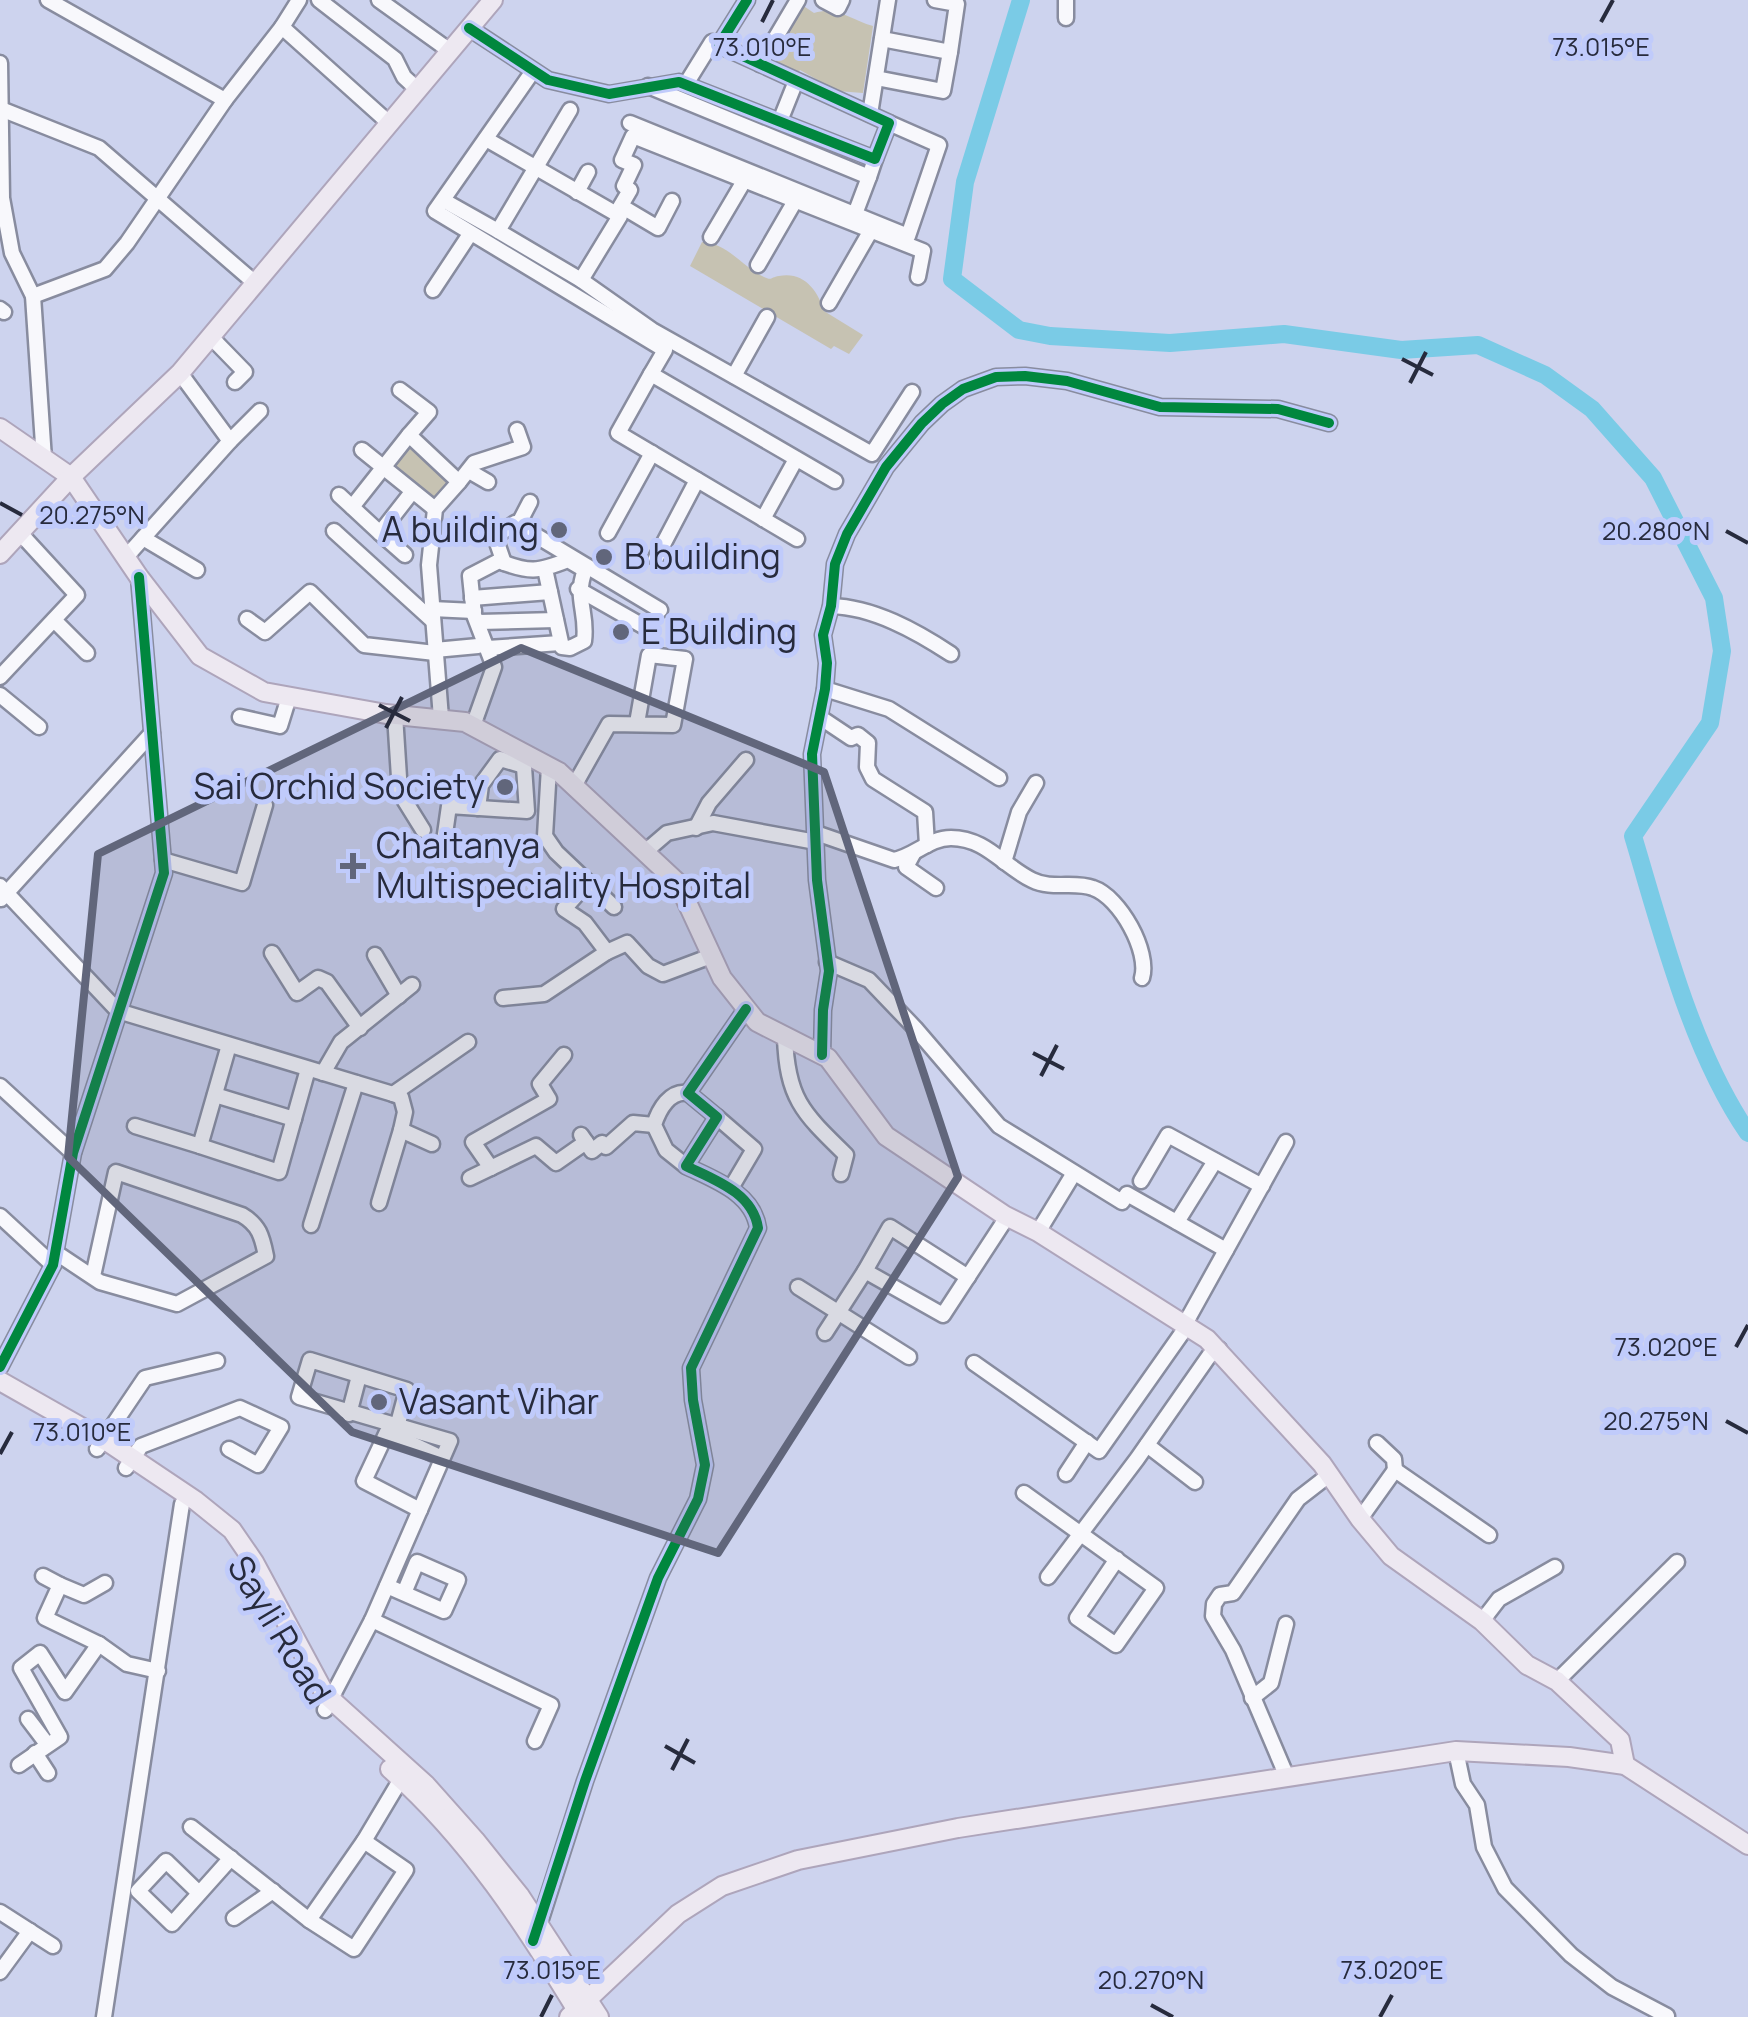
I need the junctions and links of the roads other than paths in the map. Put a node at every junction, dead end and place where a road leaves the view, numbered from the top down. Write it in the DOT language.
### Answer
graph roads {
  1 [pos="48,0"];
  2 [pos="299,0"];
  3 [pos="319,0"];
  4 [pos="378,0"];
  5 [pos="492,0"];
  6 [pos="747,0"];
  7 [pos="798,0"];
  8 [pos="823,0"];
  9 [pos="842,0"];
  10 [pos="888,0"];
  11 [pos="935,0"];
  12 [pos="1066,0"];
  13 [pos="1066,18"];
  14 [pos="282,27"];
  15 [pos="469,28"];
  16 [pos="882,39"];
  17 [pos="719,45"];
  18 [pos="450,51"];
  19 [pos="950,52"];
  20 [pos="0,64"];
  21 [pos="760,64"];
  22 [pos="533,71"];
  23 [pos="876,78"];
  24 [pos="796,81"];
  25 [pos="686,84"];
  26 [pos="648,86"];
  27 [pos="417,90"];
  28 [pos="225,100"];
  29 [pos="1,108"];
  30 [pos="570,110"];
  31 [pos="870,114"];
  32 [pos="780,121"];
  33 [pos="389,123"];
  34 [pos="630,123"];
  35 [pos="889,123"];
  36 [pos="486,139"];
  37 [pos="876,159"];
  38 [pos="536,168"];
  39 [pos="588,172"];
  40 [pos="870,177"];
  41 [pos="1,180"];
  42 [pos="744,180"];
  43 [pos="577,192"];
  44 [pos="156,197"];
  45 [pos="672,201"];
  46 [pos="795,201"];
  47 [pos="450,204"];
  48 [pos="619,210"];
  49 [pos="855,214"];
  50 [pos="498,230"];
  51 [pos="870,232"];
  52 [pos="470,234"];
  53 [pos="710,237"];
  54 [pos="758,265"];
  55 [pos="918,276"];
  56 [pos="581,280"];
  57 [pos="255,283"];
  58 [pos="433,290"];
  59 [pos="33,296"];
  60 [pos="829,303"];
  61 [pos="767,317"];
  62 [pos="210,336"];
  63 [pos="180,373"];
  64 [pos="650,374"];
  65 [pos="734,376"];
  66 [pos="236,382"];
  67 [pos="400,390"];
  68 [pos="912,392"];
  69 [pos="260,411"];
  70 [pos="1329,423"];
  71 [pos="0,428"];
  72 [pos="517,430"];
  73 [pos="409,435"];
  74 [pos="230,442"];
  75 [pos="362,450"];
  76 [pos="652,453"];
  77 [pos="44,459"];
  78 [pos="796,459"];
  79 [pos="383,468"];
  80 [pos="464,476"];
  81 [pos="72,477"];
  82 [pos="697,480"];
  83 [pos="834,481"];
  84 [pos="488,482"];
  85 [pos="412,492"];
  86 [pos="339,495"];
  87 [pos="530,502"];
  88 [pos="352,507"];
  89 [pos="435,510"];
  90 [pos="763,519"];
  91 [pos="518,525"];
  92 [pos="334,531"];
  93 [pos="608,532"];
  94 [pos="380,533"];
  95 [pos="20,534"];
  96 [pos="143,538"];
  97 [pos="796,538"];
  98 [pos="1,551"];
  99 [pos="404,555"];
  100 [pos="126,557"];
  101 [pos="656,558"];
  102 [pos="504,563"];
  103 [pos="545,569"];
  104 [pos="197,570"];
  105 [pos="139,578"];
  106 [pos="578,589"];
  107 [pos="550,592"];
  108 [pos="831,606"];
  109 [pos="475,610"];
  110 [pos="660,610"];
  111 [pos="432,615"];
  112 [pos="247,619"];
  113 [pos="54,620"];
  114 [pos="556,620"];
  115 [pos="650,630"];
  116 [pos="560,643"];
  117 [pos="483,647"];
  118 [pos="435,652"];
  119 [pos="88,653"];
  120 [pos="951,654"];
  121 [pos="0,677"];
  122 [pos="825,689"];
  123 [pos="0,695"];
  124 [pos="290,696"];
  125 [pos="394,715"];
  126 [pos="240,718"];
  127 [pos="440,718"];
  128 [pos="821,718"];
  129 [pos="636,723"];
  130 [pos="473,726"];
  131 [pos="39,727"];
  132 [pos="152,733"];
  133 [pos="523,759"];
  134 [pos="746,760"];
  135 [pos="549,767"];
  136 [pos="999,778"];
  137 [pos="1036,782"];
  138 [pos="574,786"];
  139 [pos="266,805"];
  140 [pos="478,808"];
  141 [pos="696,828"];
  142 [pos="423,830"];
  143 [pos="445,834"];
  144 [pos="816,838"];
  145 [pos="927,845"];
  146 [pos="646,851"];
  147 [pos="913,854"];
  148 [pos="162,860"];
  149 [pos="1004,862"];
  150 [pos="586,883"];
  151 [pos="936,888"];
  152 [pos="2,893"];
  153 [pos="614,908"];
  154 [pos="608,952"];
  155 [pos="272,953"];
  156 [pos="375,955"];
  157 [pos="712,956"];
  158 [pos="827,962"];
  159 [pos="1142,978"];
  160 [pos="412,985"];
  161 [pos="399,996"];
  162 [pos="503,998"];
  163 [pos="746,1009"];
  164 [pos="118,1011"];
  165 [pos="360,1028"];
  166 [pos="784,1037"];
  167 [pos="468,1042"];
  168 [pos="230,1045"];
  169 [pos="564,1055"];
  170 [pos="822,1055"];
  171 [pos="316,1071"];
  172 [pos="356,1082"];
  173 [pos="0,1086"];
  174 [pos="688,1093"];
  175 [pos="215,1094"];
  176 [pos="393,1094"];
  177 [pos="717,1117"];
  178 [pos="294,1120"];
  179 [pos="654,1124"];
  180 [pos="135,1126"];
  181 [pos="401,1130"];
  182 [pos="1286,1142"];
  183 [pos="432,1144"];
  184 [pos="200,1146"];
  185 [pos="72,1153"];
  186 [pos="1215,1161"];
  187 [pos="686,1166"];
  188 [pos="491,1168"];
  189 [pos="1074,1173"];
  190 [pos="842,1174"];
  191 [pos="470,1178"];
  192 [pos="1141,1181"];
  193 [pos="1262,1186"];
  194 [pos="731,1188"];
  195 [pos="380,1203"];
  196 [pos="1008,1217"];
  197 [pos="1177,1222"];
  198 [pos="2,1223"];
  199 [pos="311,1225"];
  200 [pos="1038,1232"];
  201 [pos="1226,1250"];
  202 [pos="54,1258"];
  203 [pos="865,1270"];
  204 [pos="93,1276"];
  205 [pos="968,1277"];
  206 [pos="798,1287"];
  207 [pos="837,1312"];
  208 [pos="1186,1325"];
  209 [pos="825,1333"];
  210 [pos="1219,1350"];
  211 [pos="910,1357"];
  212 [pos="217,1361"];
  213 [pos="974,1363"];
  214 [pos="0,1367"];
  215 [pos="360,1376"];
  216 [pos="0,1381"];
  217 [pos="0,1392"];
  218 [pos="349,1414"];
  219 [pos="397,1427"];
  220 [pos="1087,1442"];
  221 [pos="1376,1443"];
  222 [pos="100,1444"];
  223 [pos="1147,1445"];
  224 [pos="229,1449"];
  225 [pos="442,1458"];
  226 [pos="129,1463"];
  227 [pos="1396,1470"];
  228 [pos="1066,1474"];
  229 [pos="1329,1474"];
  230 [pos="1196,1482"];
  231 [pos="1024,1493"];
  232 [pos="182,1504"];
  233 [pos="420,1510"];
  234 [pos="1360,1519"];
  235 [pos="1081,1534"];
  236 [pos="1489,1535"];
  237 [pos="1117,1560"];
  238 [pos="1676,1562"];
  239 [pos="1554,1567"];
  240 [pos="43,1576"];
  241 [pos="1048,1576"];
  242 [pos="104,1582"];
  243 [pos="60,1585"];
  244 [pos="387,1586"];
  245 [pos="404,1594"];
  246 [pos="372,1620"];
  247 [pos="1482,1620"];
  248 [pos="1286,1624"];
  249 [pos="99,1644"];
  250 [pos="158,1671"];
  251 [pos="1557,1681"];
  252 [pos="1252,1698"];
  253 [pos="328,1705"];
  254 [pos="28,1718"];
  255 [pos="535,1740"];
  256 [pos="41,1749"];
  257 [pos="1456,1750"];
  258 [pos="1625,1764"];
  259 [pos="19,1765"];
  260 [pos="48,1773"];
  261 [pos="1287,1777"];
  262 [pos="402,1778"];
  263 [pos="191,1827"];
  264 [pos="364,1842"];
  265 [pos="1748,1845"];
  266 [pos="231,1858"];
  267 [pos="273,1891"];
  268 [pos="199,1893"];
  269 [pos="0,1912"];
  270 [pos="234,1918"];
  271 [pos="309,1920"];
  272 [pos="30,1931"];
  273 [pos="536,1932"];
  274 [pos="53,1946"];
  275 [pos="0,1972"];
  276 [pos="579,2010"];
  277 [pos="1667,2016"];
  278 [pos="104,2017"];
  279 [pos="599,2017"];
  1 -- 28 [label="street"];
  2 -- 14 [label="street"];
  3 -- 27 [label="street"];
  4 -- 18 [label="street"];
  5 -- 15 [label="main road"];
  6 -- 17 [label="street"];
  7 -- 21 [label="street"];
  8 -- 9 [label="street"];
  10 -- 16 [label="street"];
  11 -- 19 [label="street"];
  12 -- 13 [label="street"];
  14 -- 28 [label="street"];
  14 -- 33 [label="street"];
  15 -- 18 [label="main road"];
  15 -- 22 [label="street"];
  16 -- 19 [label="street"];
  16 -- 23 [label="street"];
  17 -- 21 [label="street"];
  17 -- 25 [label="street"];
  18 -- 27 [label="main road"];
  19 -- 23 [label="street"];
  20 -- 29 [label="street"];
  21 -- 24 [label="street"];
  22 -- 26 [label="street"];
  22 -- 36 [label="street"];
  23 -- 31 [label="street"];
  24 -- 31 [label="street"];
  24 -- 32 [label="street"];
  25 -- 26 [label="street"];
  25 -- 32 [label="street"];
  26 -- 40 [label="street"];
  27 -- 33 [label="main road"];
  28 -- 44 [label="street"];
  29 -- 41 [label="street"];
  29 -- 44 [label="street"];
  30 -- 38 [label="street"];
  31 -- 35 [label="street"];
  32 -- 37 [label="street"];
  33 -- 57 [label="main road"];
  34 -- 49 [label="street"];
  35 -- 37 [label="street"];
  35 -- 49 [label="street"];
  36 -- 38 [label="street"];
  36 -- 52 [label="street"];
  37 -- 40 [label="street"];
  38 -- 43 [label="street"];
  38 -- 50 [label="street"];
  39 -- 43 [label="street"];
  40 -- 49 [label="street"];
  41 -- 59 [label="street"];
  42 -- 46 [label="street"];
  42 -- 48 [label="street"];
  42 -- 53 [label="street"];
  43 -- 48 [label="street"];
  44 -- 57 [label="street"];
  44 -- 59 [label="street"];
  45 -- 48 [label="street"];
  46 -- 51 [label="street"];
  46 -- 54 [label="street"];
  47 -- 50 [label="street"];
  48 -- 56 [label="street"];
  50 -- 56 [label="street"];
  51 -- 55 [label="street"];
  51 -- 60 [label="street"];
  52 -- 58 [label="street"];
  52 -- 64 [label="street"];
  56 -- 65 [label="street"];
  57 -- 62 [label="main road"];
  59 -- 77 [label="street"];
  61 -- 65 [label="street"];
  62 -- 63 [label="main road"];
  62 -- 66 [label="street"];
  63 -- 74 [label="street"];
  63 -- 81 [label="main road"];
  64 -- 76 [label="street"];
  64 -- 78 [label="street"];
  65 -- 68 [label="street"];
  67 -- 73 [label="street"];
  69 -- 74 [label="street"];
  70 -- 108 [label="street"];
  71 -- 77 [label="main road"];
  72 -- 80 [label="street"];
  73 -- 79 [label="street"];
  73 -- 80 [label="street"];
  74 -- 96 [label="street"];
  75 -- 79 [label="street"];
  76 -- 82 [label="street"];
  76 -- 93 [label="street"];
  77 -- 81 [label="main road"];
  78 -- 83 [label="street"];
  78 -- 90 [label="street"];
  79 -- 85 [label="street"];
  79 -- 88 [label="street"];
  80 -- 84 [label="street"];
  80 -- 89 [label="street"];
  81 -- 95 [label="main road"];
  81 -- 100 [label="main road"];
  82 -- 90 [label="street"];
  82 -- 101 [label="street"];
  85 -- 89 [label="street"];
  85 -- 94 [label="street"];
  86 -- 88 [label="street"];
  87 -- 91 [label="street"];
  88 -- 94 [label="street"];
  89 -- 111 [label="street"];
  90 -- 97 [label="street"];
  91 -- 102 [label="street"];
  91 -- 110 [label="street"];
  92 -- 111 [label="street"];
  94 -- 99 [label="street"];
  95 -- 98 [label="main road"];
  95 -- 113 [label="street"];
  96 -- 100 [label="street"];
  96 -- 104 [label="street"];
  100 -- 105 [label="main road"];
  102 -- 103 [label="street"];
  102 -- 109 [label="street"];
  103 -- 106 [label="street"];
  103 -- 107 [label="street"];
  105 -- 124 [label="main road"];
  105 -- 132 [label="street"];
  106 -- 115 [label="street"];
  106 -- 116 [label="street"];
  107 -- 109 [label="street"];
  107 -- 114 [label="street"];
  108 -- 120 [label="street"];
  108 -- 122 [label="street"];
  109 -- 111 [label="street"];
  109 -- 114 [label="street"];
  109 -- 117 [label="street"];
  111 -- 118 [label="street"];
  112 -- 118 [label="street"];
  113 -- 119 [label="street"];
  113 -- 121 [label="street"];
  114 -- 116 [label="street"];
  116 -- 117 [label="street"];
  117 -- 118 [label="street"];
  117 -- 130 [label="street"];
  118 -- 127 [label="street"];
  122 -- 128 [label="street"];
  122 -- 136 [label="street"];
  123 -- 131 [label="street"];
  124 -- 125 [label="main road"];
  124 -- 126 [label="street"];
  125 -- 127 [label="main road"];
  125 -- 142 [label="street"];
  127 -- 130 [label="main road"];
  128 -- 144 [label="street"];
  128 -- 145 [label="street"];
  129 -- 129 [label="street"];
  129 -- 138 [label="street"];
  130 -- 133 [label="main road"];
  132 -- 148 [label="street"];
  132 -- 152 [label="street"];
  133 -- 135 [label="main road"];
  133 -- 140 [label="street"];
  133 -- 140 [label="street"];
  134 -- 141 [label="street"];
  135 -- 138 [label="main road"];
  135 -- 150 [label="street"];
  137 -- 149 [label="street"];
  138 -- 146 [label="main road"];
  139 -- 148 [label="street"];
  140 -- 143 [label="street"];
  141 -- 144 [label="street"];
  141 -- 146 [label="street"];
  144 -- 147 [label="street"];
  144 -- 158 [label="street"];
  145 -- 147 [label="street"];
  145 -- 149 [label="street"];
  146 -- 157 [label="main road"];
  147 -- 151 [label="street"];
  148 -- 164 [label="street"];
  149 -- 159 [label="street"];
  150 -- 153 [label="street"];
  150 -- 154 [label="street"];
  152 -- 164 [label="street"];
  154 -- 157 [label="street"];
  154 -- 162 [label="street"];
  155 -- 165 [label="street"];
  156 -- 161 [label="street"];
  157 -- 163 [label="main road"];
  158 -- 170 [label="street"];
  158 -- 189 [label="street"];
  160 -- 161 [label="street"];
  161 -- 165 [label="street"];
  163 -- 166 [label="main road"];
  163 -- 174 [label="street"];
  164 -- 168 [label="street"];
  164 -- 185 [label="street"];
  165 -- 171 [label="street"];
  166 -- 170 [label="main road"];
  166 -- 190 [label="street"];
  167 -- 176 [label="street"];
  168 -- 171 [label="street"];
  168 -- 175 [label="street"];
  169 -- 188 [label="street"];
  170 -- 196 [label="main road"];
  171 -- 172 [label="street"];
  171 -- 178 [label="street"];
  172 -- 176 [label="street"];
  172 -- 199 [label="street"];
  173 -- 185 [label="street"];
  174 -- 177 [label="street"];
  174 -- 179 [label="street"];
  175 -- 178 [label="street"];
  175 -- 184 [label="street"];
  176 -- 181 [label="street"];
  177 -- 187 [label="street"];
  177 -- 194 [label="street"];
  178 -- 184 [label="street"];
  179 -- 187 [label="street"];
  179 -- 188 [label="street"];
  180 -- 184 [label="street"];
  181 -- 183 [label="street"];
  181 -- 195 [label="street"];
  182 -- 193 [label="street"];
  185 -- 202 [label="street"];
  186 -- 192 [label="street"];
  186 -- 193 [label="street"];
  186 -- 197 [label="street"];
  187 -- 194 [label="street"];
  188 -- 191 [label="street"];
  189 -- 197 [label="street"];
  189 -- 200 [label="street"];
  193 -- 201 [label="street"];
  194 -- 273 [label="street"];
  196 -- 200 [label="main road"];
  196 -- 205 [label="street"];
  197 -- 201 [label="street"];
  198 -- 202 [label="street"];
  200 -- 208 [label="main road"];
  201 -- 208 [label="street"];
  202 -- 204 [label="street"];
  202 -- 214 [label="street"];
  203 -- 205 [label="street"];
  203 -- 205 [label="street"];
  203 -- 207 [label="street"];
  204 -- 204 [label="street"];
  206 -- 207 [label="street"];
  207 -- 209 [label="street"];
  207 -- 211 [label="street"];
  208 -- 210 [label="main road"];
  208 -- 220 [label="street"];
  210 -- 223 [label="street"];
  210 -- 229 [label="main road"];
  212 -- 222 [label="street"];
  213 -- 220 [label="street"];
  215 -- 218 [label="street"];
  215 -- 218 [label="street"];
  215 -- 219 [label="street"];
  216 -- 222 [label="main road"];
  217 -- 222 [label="main road, Sayli Road"];
  218 -- 219 [label="street"];
  219 -- 225 [label="street"];
  220 -- 228 [label="street"];
  221 -- 227 [label="street"];
  222 -- 226 [label="main road, Sayli Road"];
  223 -- 230 [label="street"];
  223 -- 235 [label="street"];
  224 -- 226 [label="street"];
  225 -- 233 [label="street"];
  225 -- 233 [label="street"];
  226 -- 232 [label="main road, Sayli Road"];
  226 -- 253 [label="main road"];
  227 -- 234 [label="street"];
  227 -- 236 [label="street"];
  229 -- 234 [label="main road"];
  229 -- 252 [label="street"];
  231 -- 235 [label="street"];
  232 -- 250 [label="street"];
  232 -- 253 [label="main road, Sayli Road"];
  233 -- 244 [label="street"];
  234 -- 247 [label="main road"];
  235 -- 237 [label="street"];
  235 -- 241 [label="street"];
  237 -- 237 [label="street"];
  238 -- 251 [label="street"];
  239 -- 247 [label="street"];
  240 -- 243 [label="street"];
  242 -- 243 [label="street"];
  243 -- 249 [label="street"];
  244 -- 245 [label="street"];
  244 -- 246 [label="street"];
  246 -- 253 [label="street"];
  246 -- 255 [label="street"];
  247 -- 251 [label="main road"];
  248 -- 252 [label="street"];
  249 -- 250 [label="street"];
  249 -- 256 [label="street"];
  250 -- 278 [label="street"];
  251 -- 258 [label="main road"];
  252 -- 261 [label="street"];
  253 -- 262 [label="main road, Sayli Road"];
  253 -- 273 [label="main road"];
  254 -- 256 [label="street"];
  256 -- 259 [label="street"];
  256 -- 260 [label="street"];
  257 -- 258 [label="main road"];
  257 -- 261 [label="main road"];
  257 -- 277 [label="street"];
  258 -- 265 [label="main road"];
  261 -- 276 [label="main road"];
  262 -- 264 [label="street"];
  262 -- 273 [label="main road, Sayli Road"];
  263 -- 266 [label="street"];
  264 -- 271 [label="street"];
  264 -- 271 [label="street"];
  266 -- 267 [label="street"];
  266 -- 268 [label="street"];
  267 -- 270 [label="street"];
  267 -- 271 [label="street"];
  268 -- 268 [label="street"];
  269 -- 272 [label="street"];
  272 -- 274 [label="street"];
  272 -- 275 [label="street"];
  273 -- 276 [label="main road, Sayli Road"];
  276 -- 279 [label="main road, Sayli Road"];
}
